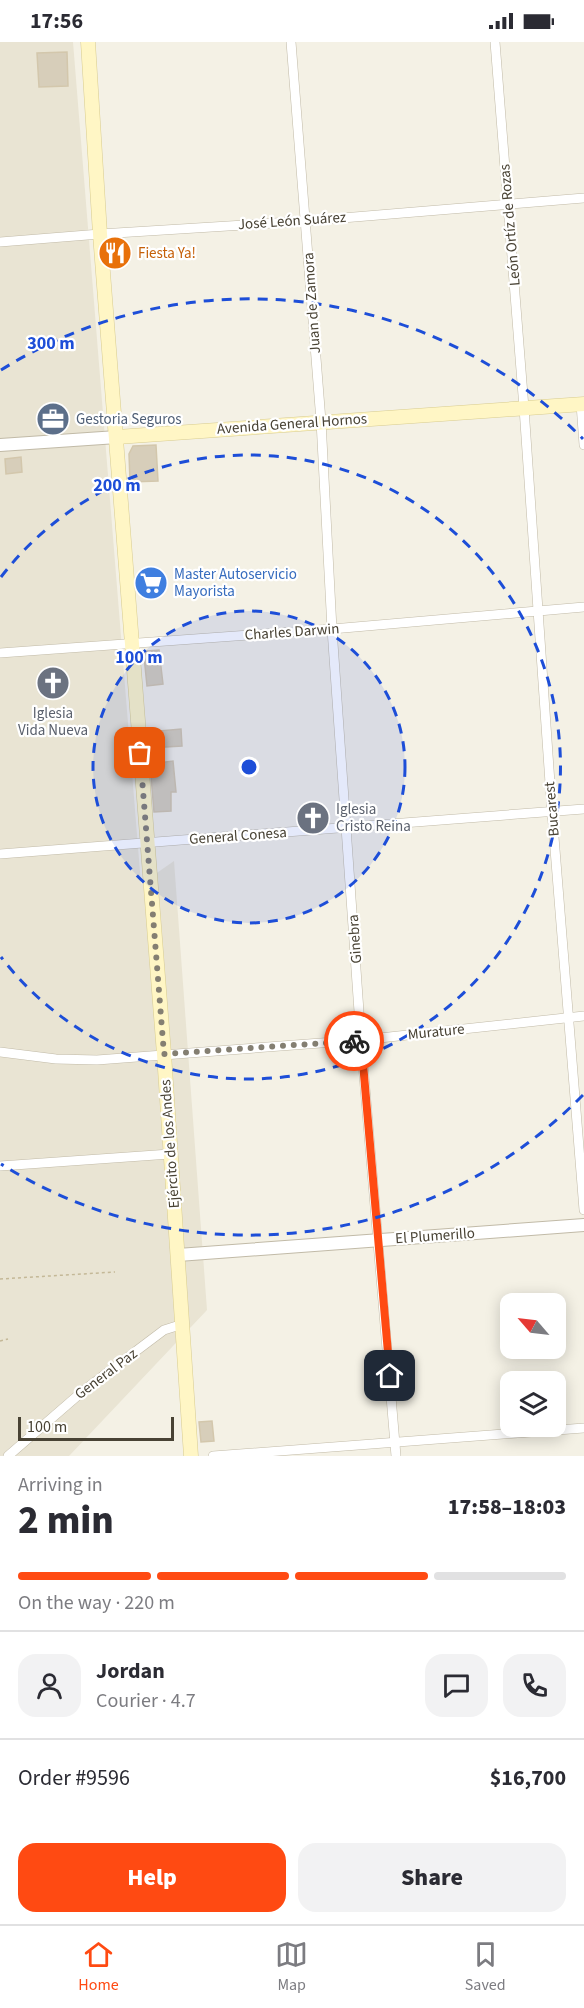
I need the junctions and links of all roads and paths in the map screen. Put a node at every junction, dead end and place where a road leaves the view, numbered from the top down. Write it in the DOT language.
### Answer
graph roads {
  1 [pos="88,42"];
  2 [pos="291,42"];
  3 [pos="495,42"];
  4 [pos="584,198"];
  5 [pos="508,204"];
  6 [pos="306,221"];
  7 [pos="100,234"];
  8 [pos="0,242"];
  9 [pos="582,404"];
  10 [pos="524,408"];
  11 [pos="321,421"];
  12 [pos="117,437"];
  13 [pos="0,445"];
  14 [pos="584,445"];
  15 [pos="584,607"];
  16 [pos="537,611"];
  17 [pos="332,629"];
  18 [pos="132,642"];
  19 [pos="0,653"];
  20 [pos="584,809"];
  21 [pos="552,812"];
  22 [pos="347,828"];
  23 [pos="146,842"];
  24 [pos="0,854"];
  25 [pos="584,1016"];
  26 [pos="569,1017"];
  27 [pos="361,1040"];
  28 [pos="0,1052"];
  29 [pos="164,1054"];
  30 [pos="170,1154"];
  31 [pos="0,1166"];
  32 [pos="584,1210"];
  33 [pos="584,1225"];
  34 [pos="379,1240"];
  35 [pos="178,1255"];
  36 [pos="115,1272"];
  37 [pos="0,1279"];
  38 [pos="183,1324"];
  39 [pos="8,1339"];
  40 [pos="0,1341"];
  41 [pos="584,1428"];
  42 [pos="395,1444"];
  43 [pos="8,1456"];
  44 [pos="191,1456"];
  45 [pos="213,1456"];
  46 [pos="396,1456"];
  1 -- 7 [label="main road, Ejército de los Andes"];
  2 -- 6 [label="street, Juan de Zamora"];
  3 -- 5 [label="street, León Ortíz de Rozas"];
  4 -- 5 [label="street, José León Suárez"];
  5 -- 6 [label="street, José León Suárez"];
  5 -- 10 [label="street, León Ortíz de Rozas"];
  6 -- 7 [label="street, José León Suárez"];
  6 -- 11 [label="street, Juan de Zamora"];
  7 -- 8 [label="street, José León Suárez"];
  7 -- 12 [label="main road, Ejército de los Andes"];
  9 -- 10 [label="main road, Avenida General Hornos"];
  9 -- 14 [label="street"];
  10 -- 11 [label="main road, Avenida General Hornos"];
  10 -- 16 [label="street, Bucarest"];
  11 -- 12 [label="main road, Avenida General Hornos"];
  11 -- 17 [label="street, Ginebra"];
  12 -- 13 [label="street, Avenida General Hornos"];
  12 -- 18 [label="main road, Ejército de los Andes"];
  15 -- 16 [label="street, Charles Darwin"];
  16 -- 17 [label="street, Charles Darwin"];
  16 -- 21 [label="street, Bucarest"];
  17 -- 18 [label="street, Charles Darwin"];
  17 -- 22 [label="street, Ginebra"];
  18 -- 19 [label="street, Charles Darwin"];
  18 -- 23 [label="main road, Ejército de los Andes"];
  20 -- 21 [label="street, General Conesa"];
  21 -- 22 [label="street, General Conesa"];
  21 -- 26 [label="street, Bucarest"];
  22 -- 23 [label="street, General Conesa"];
  22 -- 27 [label="street, Ginebra"];
  23 -- 24 [label="street, General Conesa"];
  23 -- 29 [label="main road, Ejército de los Andes"];
  25 -- 26 [label="street, Murature"];
  26 -- 27 [label="street, Murature"];
  26 -- 32 [label="street, Bucarest"];
  27 -- 29 [label="street, Murature"];
  27 -- 34 [label="street, Ginebra"];
  28 -- 29 [label="street, Murature"];
  29 -- 30 [label="main road, Ejército de los Andes"];
  30 -- 31 [label="street"];
  30 -- 35 [label="main road, Ejército de los Andes"];
  33 -- 34 [label="street, El Plumerillo"];
  34 -- 35 [label="street, El Plumerillo"];
  34 -- 42 [label="street, Ginebra"];
  35 -- 38 [label="main road, Ejército de los Andes"];
  36 -- 37 [label="path"];
  38 -- 43 [label="street, General Paz"];
  38 -- 44 [label="main road, Ejército de los Andes"];
  39 -- 40 [label="path"];
  41 -- 42 [label="street"];
  42 -- 45 [label="street"];
  42 -- 46 [label="street, Ginebra"];
}
